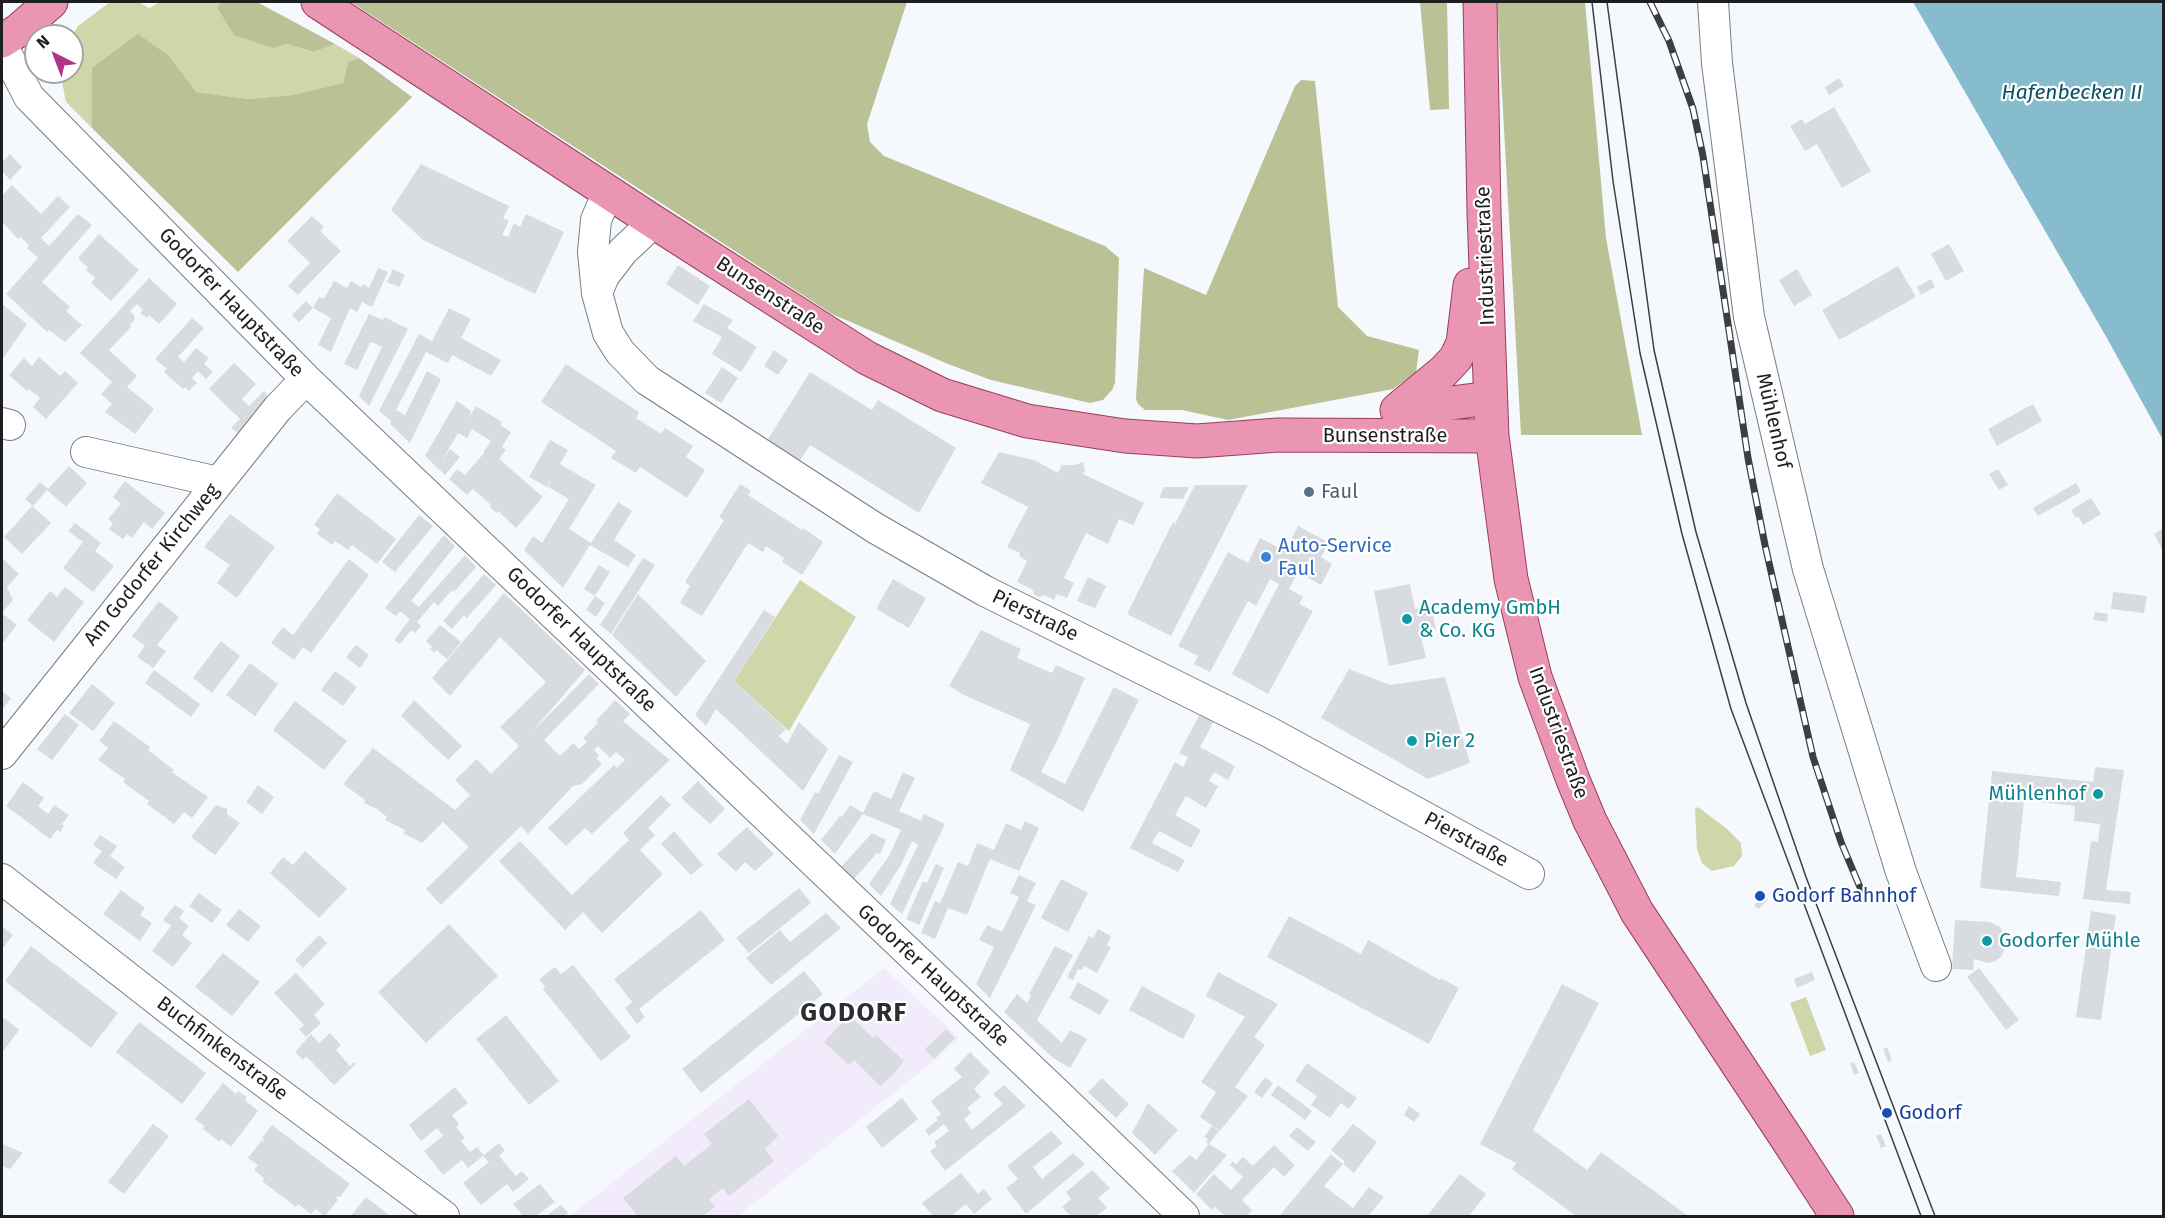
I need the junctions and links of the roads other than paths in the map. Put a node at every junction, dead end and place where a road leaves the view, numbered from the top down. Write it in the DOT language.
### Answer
graph roads {
  1 [pos="51,2"];
  2 [pos="318,2"];
  3 [pos="1480,2"];
  4 [pos="1713,2"];
  5 [pos="2,43"];
  6 [pos="608,192"];
  7 [pos="1484,212"];
  8 [pos="654,222"];
  9 [pos="597,293"];
  10 [pos="306,380"];
  11 [pos="1490,399"];
  12 [pos="1397,410"];
  13 [pos="1278,435"];
  14 [pos="1492,436"];
  15 [pos="86,452"];
  16 [pos="218,482"];
  17 [pos="2,754"];
  18 [pos="1529,874"];
  19 [pos="2,879"];
  20 [pos="1936,966"];
  21 [pos="444,1216"];
  22 [pos="1184,1216"];
  23 [pos="1837,1216"];
  1 -- 5 [label="main road"];
  2 -- 6 [label="main road, Bunsenstraße"];
  3 -- 7 [label="main road, Industriestraße"];
  4 -- 20 [label="street, Mühlenhof"];
  5 -- 10 [label="street, Godorfer Hauptstraße"];
  6 -- 8 [label="main road, Bunsenstraße"];
  6 -- 9 [label="street, Pierstraße"];
  7 -- 11 [label="main road, Industriestraße"];
  7 -- 12 [label="main road, Bunsenstraße"];
  8 -- 9 [label="street"];
  8 -- 13 [label="main road, Bunsenstraße"];
  9 -- 18 [label="street, Pierstraße"];
  10 -- 16 [label="street, Am Godorfer Kirchweg"];
  10 -- 22 [label="street, Godorfer Hauptstraße"];
  11 -- 12 [label="main road, Bunsenstraße"];
  11 -- 14 [label="main road, Industriestraße"];
  12 -- 13 [label="main road, Bunsenstraße"];
  13 -- 14 [label="main road, Bunsenstraße"];
  14 -- 23 [label="main road, Industriestraße"];
  15 -- 16 [label="street"];
  16 -- 17 [label="street, Am Godorfer Kirchweg"];
  19 -- 21 [label="street, Buchfinkenstraße"];
}
